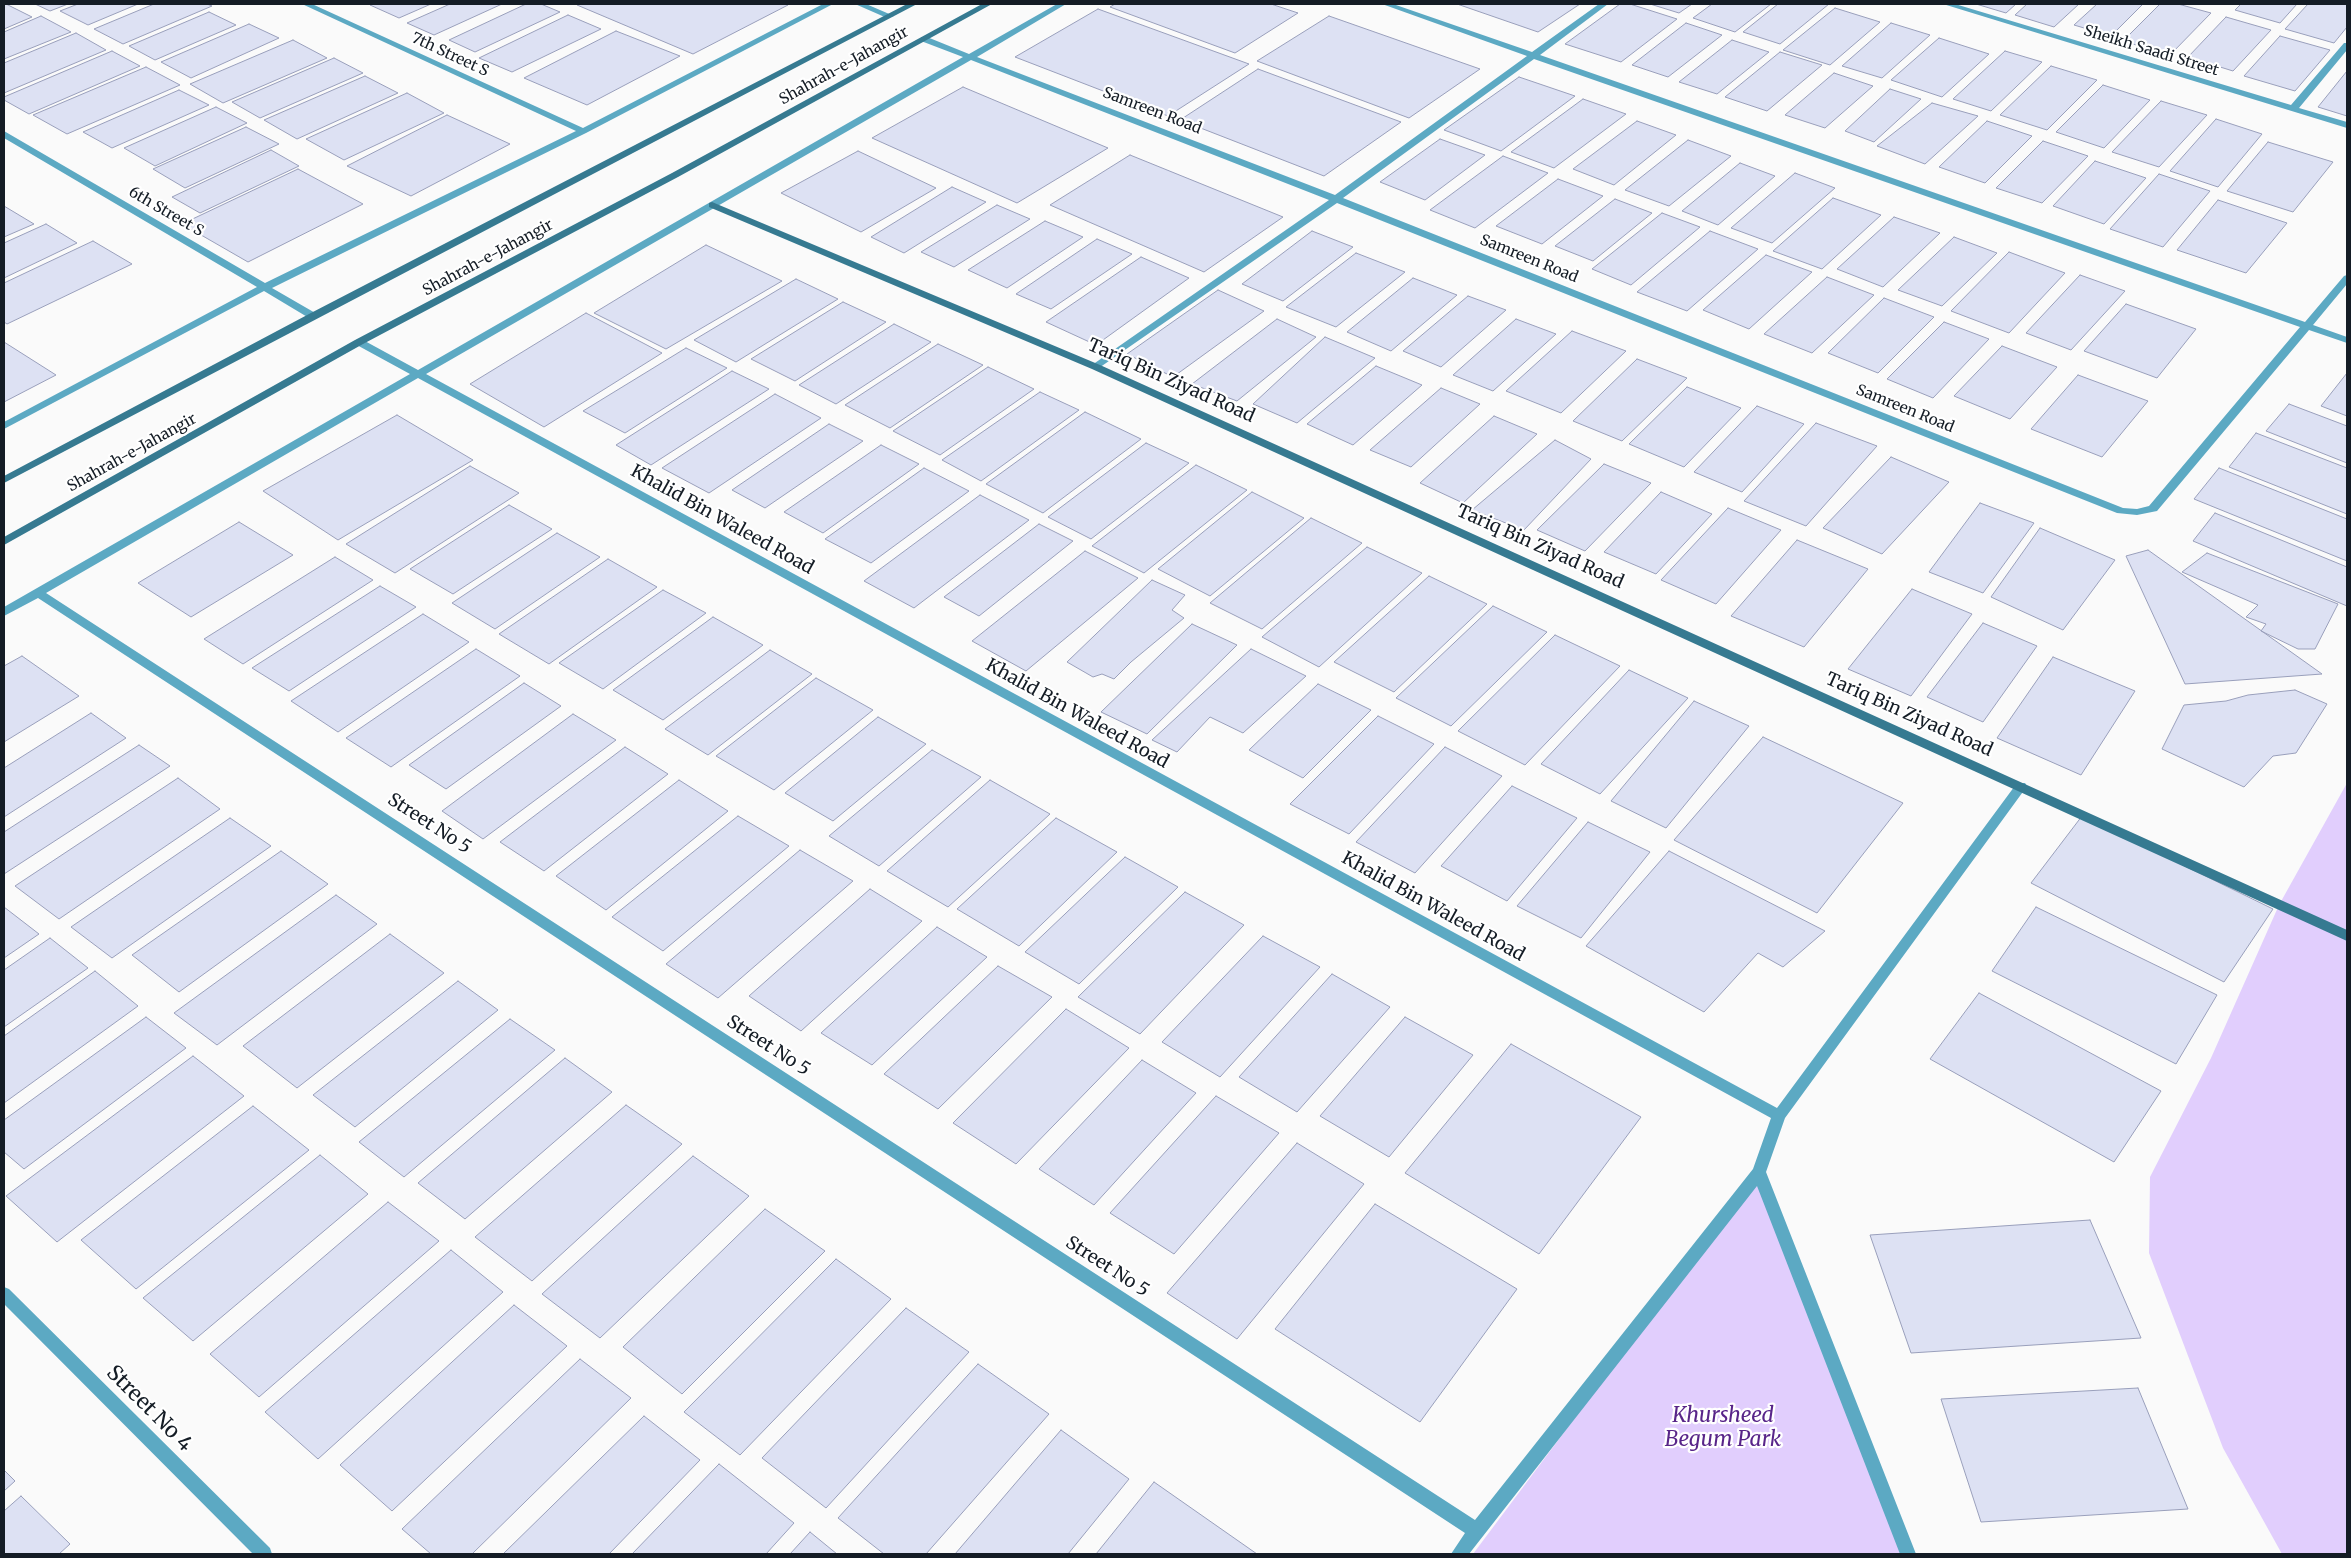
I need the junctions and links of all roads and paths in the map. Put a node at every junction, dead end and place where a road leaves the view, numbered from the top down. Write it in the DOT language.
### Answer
graph roads {
  1 [pos="306,4"];
  2 [pos="829,4"];
  3 [pos="859,4"];
  4 [pos="913,4"];
  5 [pos="988,4"];
  6 [pos="1062,4"];
  7 [pos="1386,4"];
  8 [pos="1604,4"];
  9 [pos="1947,4"];
  10 [pos="890,16"];
  11 [pos="924,39"];
  12 [pos="2347,45"];
  13 [pos="1532,55"];
  14 [pos="968,56"];
  15 [pos="2293,109"];
  16 [pos="2347,125"];
  17 [pos="583,131"];
  18 [pos="4,134"];
  19 [pos="1336,199"];
  20 [pos="712,205"];
  21 [pos="2347,278"];
  22 [pos="265,288"];
  23 [pos="313,316"];
  24 [pos="2308,326"];
  25 [pos="2347,340"];
  26 [pos="359,342"];
  27 [pos="1096,367"];
  28 [pos="416,374"];
  29 [pos="4,426"];
  30 [pos="4,480"];
  31 [pos="4,542"];
  32 [pos="39,592"];
  33 [pos="4,612"];
  34 [pos="2021,786"];
  35 [pos="2347,936"];
  36 [pos="1779,1116"];
  37 [pos="1759,1172"];
  38 [pos="4,1294"];
  39 [pos="1476,1530"];
  40 [pos="264,1554"];
  41 [pos="1459,1554"];
  42 [pos="1908,1554"];
  1 -- 17 [label="street, 7th Street S"];
  2 -- 17 [label="street"];
  3 -- 10 [label="street"];
  4 -- 10 [label="main road, Shahrah-e-Jahangir"];
  5 -- 11 [label="main road, Shahrah-e-Jahangir"];
  6 -- 14 [label="street"];
  7 -- 13 [label="street"];
  8 -- 13 [label="street"];
  9 -- 15 [label="street, Sheikh Saadi Street"];
  10 -- 23 [label="main road, Shahrah-e-Jahangir"];
  11 -- 14 [label="street, Samreen Road"];
  11 -- 26 [label="main road, Shahrah-e-Jahangir"];
  12 -- 15 [label="street"];
  13 -- 19 [label="street"];
  13 -- 24 [label="street"];
  14 -- 19 [label="street, Samreen Road"];
  14 -- 20 [label="street"];
  15 -- 16 [label="street, Sheikh Saadi Street"];
  17 -- 22 [label="street"];
  18 -- 22 [label="street, 6th Street S"];
  19 -- 24 [label="street, Samreen Road"];
  19 -- 27 [label="street"];
  20 -- 27 [label="main road, Tariq Bin Ziyad Road"];
  20 -- 28 [label="street"];
  21 -- 24 [label="street"];
  22 -- 23 [label="street, 6th Street S"];
  22 -- 29 [label="street"];
  23 -- 30 [label="main road, Shahrah-e-Jahangir"];
  24 -- 25 [label="street"];
  26 -- 28 [label="street, Khalid Bin Waleed Road"];
  26 -- 31 [label="main road, Shahrah-e-Jahangir"];
  27 -- 34 [label="main road, Tariq Bin Ziyad Road"];
  28 -- 32 [label="street"];
  28 -- 36 [label="street, Khalid Bin Waleed Road"];
  32 -- 33 [label="street"];
  32 -- 39 [label="street, Street No 5"];
  34 -- 35 [label="main road, Tariq Bin Ziyad Road"];
  34 -- 36 [label="street"];
  36 -- 37 [label="street"];
  37 -- 39 [label="street"];
  37 -- 42 [label="street"];
  38 -- 40 [label="street, Street No 4"];
  39 -- 41 [label="street"];
}
